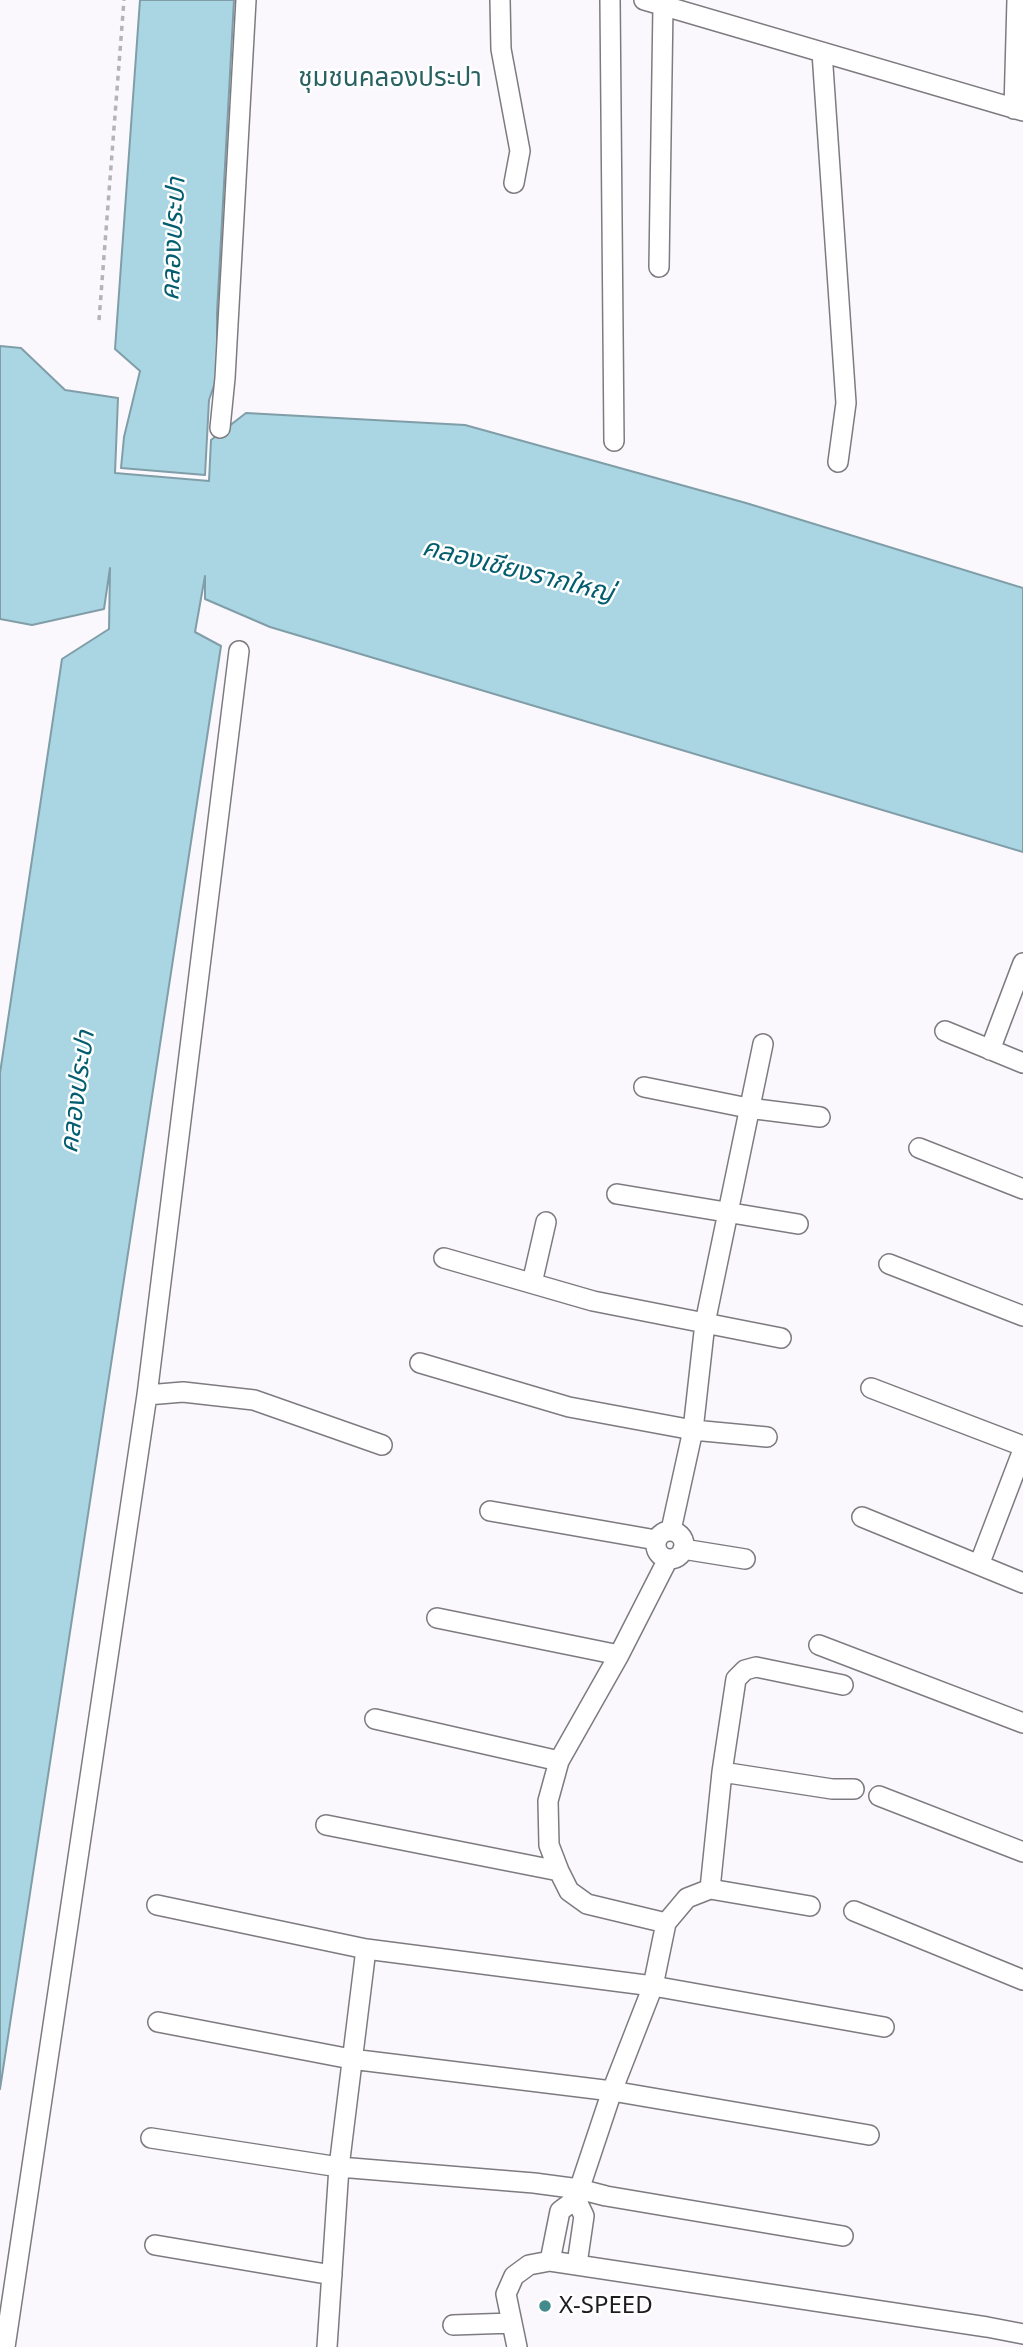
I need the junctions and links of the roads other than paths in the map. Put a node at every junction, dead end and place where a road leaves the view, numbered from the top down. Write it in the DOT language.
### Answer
graph roads {
  1 [pos="246,0"];
  2 [pos="500,0"];
  3 [pos="610,0"];
  4 [pos="643,0"];
  5 [pos="1017,0"];
  6 [pos="663,6"];
  7 [pos="822,52"];
  8 [pos="1019,110"];
  9 [pos="514,183"];
  10 [pos="659,267"];
  11 [pos="220,428"];
  12 [pos="614,441"];
  13 [pos="838,462"];
  14 [pos="239,651"];
  15 [pos="1023,963"];
  16 [pos="945,1031"];
  17 [pos="763,1044"];
  18 [pos="990,1050"];
  19 [pos="1023,1063"];
  20 [pos="644,1087"];
  21 [pos="748,1108"];
  22 [pos="820,1117"];
  23 [pos="919,1148"];
  24 [pos="1023,1189"];
  25 [pos="617,1194"];
  26 [pos="728,1212"];
  27 [pos="546,1222"];
  28 [pos="798,1224"];
  29 [pos="444,1258"];
  30 [pos="888,1264"];
  31 [pos="532,1283"];
  32 [pos="1023,1316"];
  33 [pos="705,1323"];
  34 [pos="781,1338"];
  35 [pos="419,1363"];
  36 [pos="871,1388"];
  37 [pos="147,1395"];
  38 [pos="694,1430"];
  39 [pos="767,1437"];
  40 [pos="382,1445"];
  41 [pos="1023,1448"];
  42 [pos="490,1511"];
  43 [pos="862,1517"];
  44 [pos="663,1535"];
  45 [pos="676,1554"];
  46 [pos="745,1559"];
  47 [pos="979,1565"];
  48 [pos="1023,1583"];
  49 [pos="437,1618"];
  50 [pos="819,1644"];
  51 [pos="620,1655"];
  52 [pos="843,1685"];
  53 [pos="375,1719"];
  54 [pos="1023,1723"];
  55 [pos="559,1760"];
  56 [pos="722,1772"];
  57 [pos="854,1789"];
  58 [pos="879,1796"];
  59 [pos="326,1825"];
  60 [pos="1023,1852"];
  61 [pos="559,1871"];
  62 [pos="710,1889"];
  63 [pos="157,1905"];
  64 [pos="810,1906"];
  65 [pos="855,1911"];
  66 [pos="666,1923"];
  67 [pos="366,1949"];
  68 [pos="1023,1980"];
  69 [pos="653,1986"];
  70 [pos="158,2022"];
  71 [pos="884,2026"];
  72 [pos="351,2059"];
  73 [pos="611,2091"];
  74 [pos="869,2135"];
  75 [pos="151,2138"];
  76 [pos="339,2167"];
  77 [pos="577,2194"];
  78 [pos="843,2236"];
  79 [pos="155,2245"];
  80 [pos="550,2261"];
  81 [pos="577,2264"];
  82 [pos="332,2275"];
  83 [pos="512,2323"];
  84 [pos="453,2325"];
  85 [pos="1023,2334"];
  86 [pos="5,2347"];
  87 [pos="327,2347"];
  88 [pos="517,2347"];
  1 -- 11 [label="street"];
  2 -- 9 [label="street"];
  3 -- 12 [label="street"];
  4 -- 6 [label="street"];
  5 -- 8 [label="street"];
  6 -- 7 [label="street"];
  6 -- 10 [label="street"];
  7 -- 8 [label="street"];
  7 -- 13 [label="street"];
  14 -- 37 [label="street"];
  15 -- 18 [label="street"];
  16 -- 18 [label="street"];
  17 -- 21 [label="street"];
  18 -- 19 [label="street"];
  20 -- 21 [label="street"];
  21 -- 22 [label="street"];
  21 -- 26 [label="street"];
  23 -- 24 [label="street"];
  25 -- 26 [label="street"];
  26 -- 28 [label="street"];
  26 -- 33 [label="street"];
  27 -- 31 [label="street"];
  29 -- 31 [label="street"];
  30 -- 32 [label="street"];
  31 -- 33 [label="street"];
  33 -- 34 [label="street"];
  33 -- 38 [label="street"];
  35 -- 38 [label="street"];
  36 -- 41 [label="street"];
  37 -- 40 [label="street"];
  37 -- 86 [label="street"];
  38 -- 39 [label="street"];
  38 -- 44 [label="street"];
  41 -- 47 [label="street"];
  42 -- 44 [label="street"];
  43 -- 47 [label="street"];
  44 -- 45 [label="street"];
  45 -- 46 [label="street"];
  45 -- 51 [label="street"];
  47 -- 48 [label="street"];
  49 -- 51 [label="street"];
  50 -- 54 [label="street"];
  51 -- 55 [label="street"];
  52 -- 56 [label="street"];
  53 -- 55 [label="street"];
  55 -- 61 [label="street"];
  56 -- 57 [label="street"];
  56 -- 62 [label="street"];
  58 -- 60 [label="street"];
  59 -- 61 [label="street"];
  61 -- 66 [label="street"];
  62 -- 64 [label="street"];
  62 -- 66 [label="street"];
  63 -- 67 [label="street"];
  65 -- 68 [label="street"];
  66 -- 69 [label="street"];
  67 -- 69 [label="street"];
  67 -- 72 [label="street"];
  69 -- 71 [label="street"];
  69 -- 73 [label="street"];
  70 -- 72 [label="street"];
  72 -- 73 [label="street"];
  72 -- 76 [label="street"];
  73 -- 74 [label="street"];
  73 -- 77 [label="street"];
  75 -- 76 [label="street"];
  76 -- 77 [label="street"];
  76 -- 82 [label="street"];
  77 -- 78 [label="street"];
  77 -- 80 [label="street"];
  77 -- 81 [label="street"];
  79 -- 82 [label="street"];
  80 -- 81 [label="street"];
  80 -- 83 [label="street"];
  81 -- 85 [label="street"];
  82 -- 87 [label="street"];
  83 -- 84 [label="street"];
  83 -- 88 [label="street"];
}
